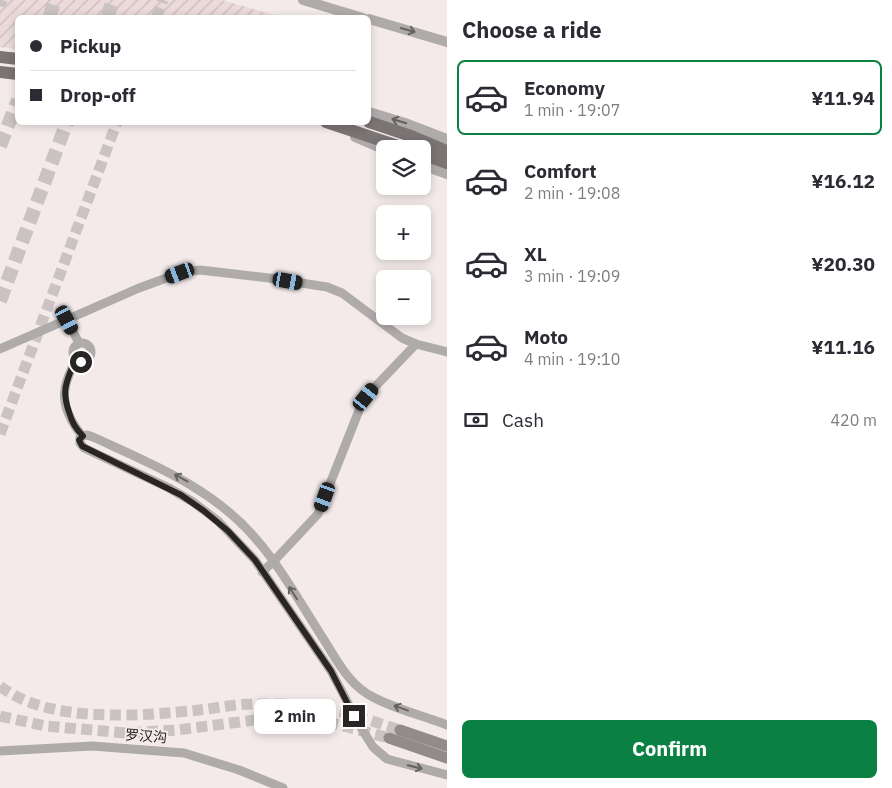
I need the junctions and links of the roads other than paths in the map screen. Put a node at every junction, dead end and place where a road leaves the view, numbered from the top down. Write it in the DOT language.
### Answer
graph roads {
  1 [pos="303,0"];
  2 [pos="354,15"];
  3 [pos="371,20"];
  4 [pos="447,42"];
  5 [pos="0,57"];
  6 [pos="15,59"];
  7 [pos="0,72"];
  8 [pos="15,74"];
  9 [pos="371,113"];
  10 [pos="371,123"];
  11 [pos="327,125"];
  12 [pos="335,125"];
  13 [pos="380,140"];
  14 [pos="447,140"];
  15 [pos="376,146"];
  16 [pos="447,151"];
  17 [pos="431,157"];
  18 [pos="447,163"];
  19 [pos="431,168"];
  20 [pos="447,174"];
  21 [pos="67,320"];
  22 [pos="79,343"];
  23 [pos="416,344"];
  24 [pos="0,349"];
  25 [pos="447,352"];
  26 [pos="75,360"];
  27 [pos="83,436"];
  28 [pos="274,562"];
  29 [pos="262,572"];
  30 [pos="377,700"];
  31 [pos="349,706"];
  32 [pos="447,725"];
  33 [pos="400,730"];
  34 [pos="389,738"];
  35 [pos="447,746"];
  36 [pos="0,751"];
  37 [pos="447,758"];
  38 [pos="447,775"];
  39 [pos="283,788"];
  1 -- 2 [label="street"];
  3 -- 4 [label="street, one-way"];
  5 -- 6 [label="main road"];
  7 -- 8 [label="main road"];
  14 -- 9 [label="street, one-way"];
  10 -- 16 [label="main road"];
  11 -- 15 [label="street"];
  12 -- 13 [label="main road"];
  17 -- 18 [label="main road"];
  19 -- 20 [label="street"];
  21 -- 22 [label="street"];
  21 -- 23 [label="street"];
  21 -- 24 [label="street"];
  22 -- 26 [label="street"];
  22 -- 26 [label="street"];
  23 -- 25 [label="street"];
  23 -- 28 [label="street"];
  26 -- 27 [label="street"];
  28 -- 27 [label="street, one-way"];
  27 -- 29 [label="street"];
  28 -- 29 [label="street"];
  30 -- 28 [label="street, one-way"];
  29 -- 31 [label="street"];
  30 -- 31 [label="street"];
  32 -- 30 [label="street, one-way"];
  31 -- 38 [label="street, one-way"];
  33 -- 35 [label="main road"];
  34 -- 37 [label="main road"];
  36 -- 39 [label="street, 罗汉沟"];
}
